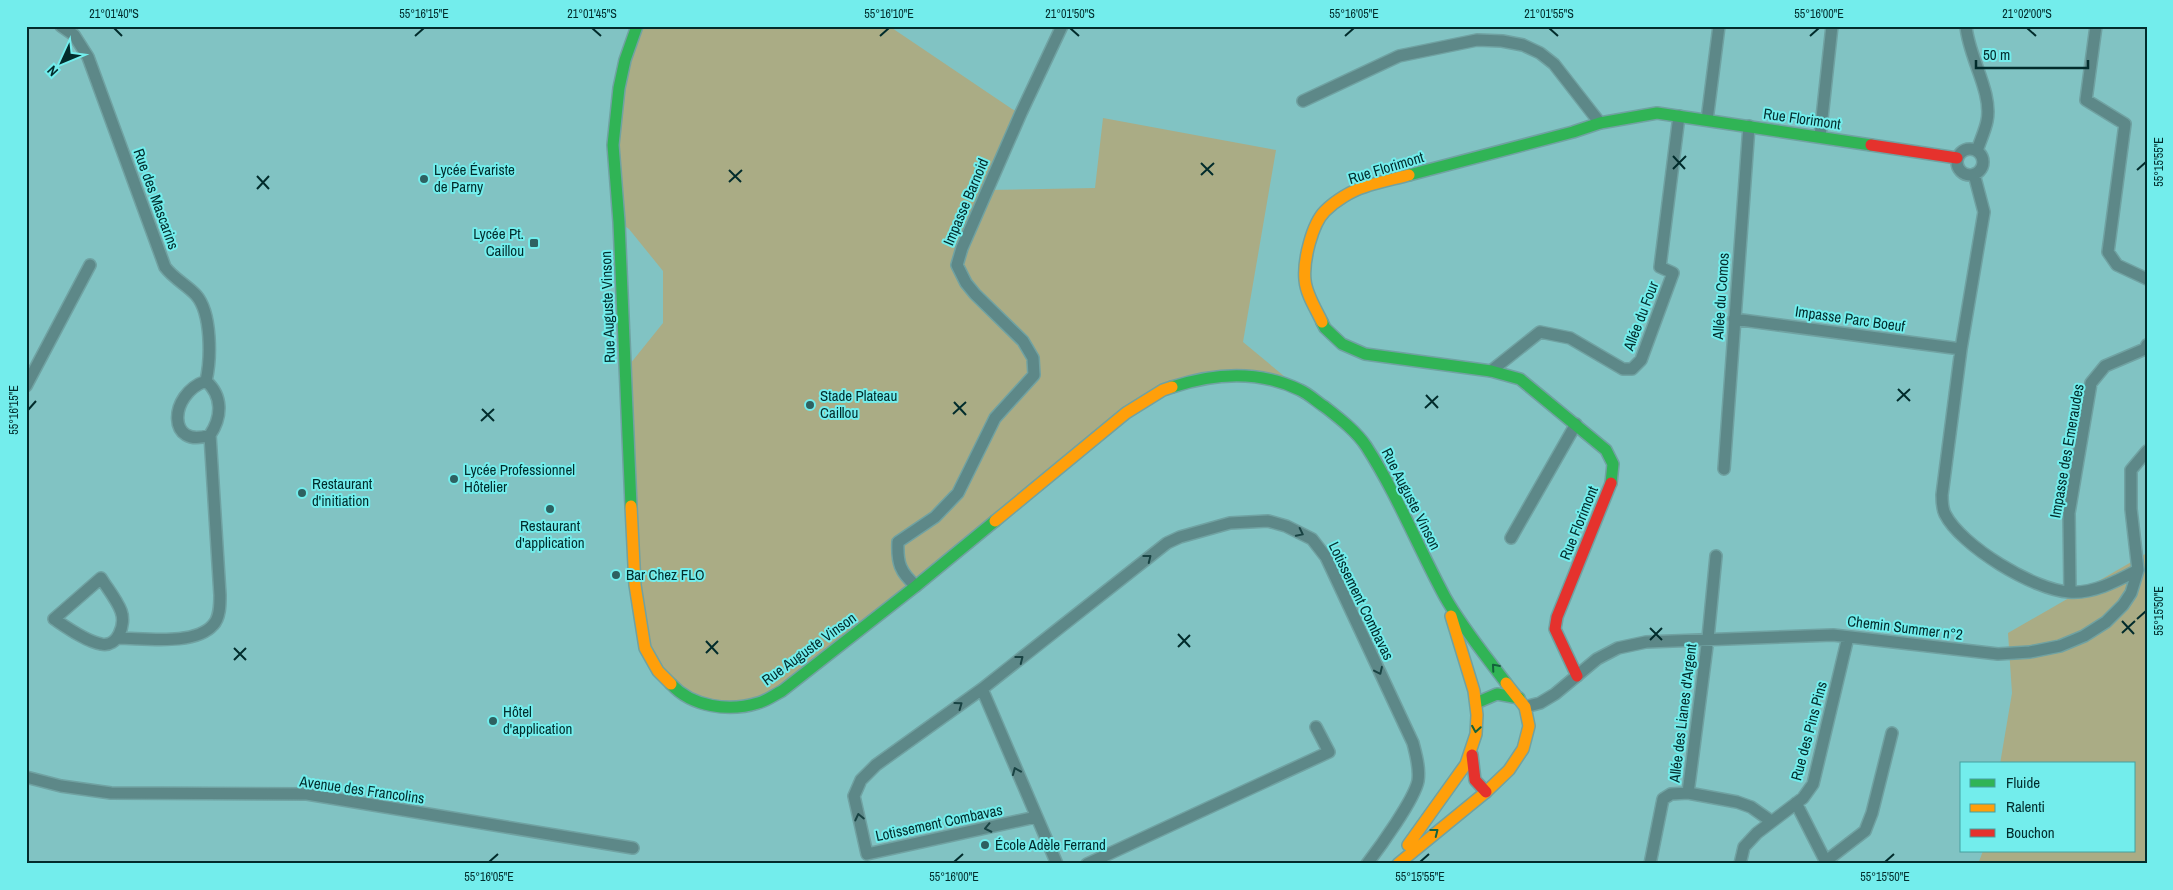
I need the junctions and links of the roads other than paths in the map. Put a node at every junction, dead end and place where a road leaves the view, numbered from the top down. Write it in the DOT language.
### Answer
graph roads {
  1 [pos="61,26"];
  2 [pos="637,26"];
  3 [pos="1062,26"];
  4 [pos="1719,26"];
  5 [pos="1832,26"];
  6 [pos="1966,26"];
  7 [pos="2096,26"];
  8 [pos="1303,101"];
  9 [pos="1679,116"];
  10 [pos="1707,120"];
  11 [pos="1600,123"];
  12 [pos="1749,126"];
  13 [pos="1820,136"];
  14 [pos="1977,151"];
  15 [pos="1957,158"];
  16 [pos="1974,174"];
  17 [pos="90,266"];
  18 [pos="2147,279"];
  19 [pos="1734,318"];
  20 [pos="2147,345"];
  21 [pos="1961,349"];
  22 [pos="1491,371"];
  23 [pos="206,381"];
  24 [pos="26,386"];
  25 [pos="1576,424"];
  26 [pos="210,435"];
  27 [pos="2147,451"];
  28 [pos="1724,469"];
  29 [pos="1511,538"];
  30 [pos="1716,556"];
  31 [pos="2138,570"];
  32 [pos="916,586"];
  33 [pos="2070,592"];
  34 [pos="1445,597"];
  35 [pos="1848,637"];
  36 [pos="118,638"];
  37 [pos="1708,638"];
  38 [pos="1578,676"];
  39 [pos="982,689"];
  40 [pos="1476,703"];
  41 [pos="1522,703"];
  42 [pos="1316,727"];
  43 [pos="1892,733"];
  44 [pos="1471,751"];
  45 [pos="26,777"];
  46 [pos="1486,792"];
  47 [pos="1688,793"];
  48 [pos="1796,804"];
  49 [pos="1036,817"];
  50 [pos="1771,821"];
  51 [pos="633,848"];
  52 [pos="1826,862"];
  53 [pos="1057,864"];
  54 [pos="1087,864"];
  55 [pos="1367,864"];
  56 [pos="1394,864"];
  57 [pos="1398,864"];
  58 [pos="1650,864"];
  59 [pos="1740,864"];
  1 -- 23 [label="street, Rue des Mascarins"];
  2 -- 32 [label="main road, Rue Auguste Vinson"];
  3 -- 32 [label="street, Impasse Barnoid"];
  4 -- 10 [label="street"];
  5 -- 13 [label="street"];
  6 -- 14 [label="street"];
  7 -- 18 [label="street"];
  8 -- 11 [label="street"];
  9 -- 10 [label="main road, Rue Florimont"];
  9 -- 11 [label="main road, Rue Florimont"];
  9 -- 22 [label="street, Allée du Four"];
  10 -- 12 [label="main road, Rue Florimont"];
  11 -- 22 [label="main road, Rue Florimont"];
  12 -- 13 [label="main road, Rue Florimont"];
  12 -- 19 [label="street, Allée du Comos"];
  13 -- 15 [label="main road, Rue Florimont"];
  14 -- 15 [label="street"];
  14 -- 16 [label="street"];
  15 -- 16 [label="street"];
  16 -- 21 [label="street"];
  17 -- 24 [label="street"];
  19 -- 21 [label="street, Impasse Parc Boeuf"];
  19 -- 28 [label="street, Allée du Comos"];
  20 -- 33 [label="street, Impasse des Emeraudes"];
  21 -- 33 [label="street"];
  22 -- 25 [label="main road, Rue Florimont"];
  23 -- 26 [label="street"];
  23 -- 26 [label="street"];
  25 -- 29 [label="street"];
  25 -- 38 [label="main road, Rue Florimont"];
  26 -- 36 [label="street"];
  27 -- 31 [label="street, Chemin Summer n°2"];
  30 -- 37 [label="street"];
  31 -- 33 [label="street"];
  31 -- 35 [label="street, Chemin Summer n°2"];
  32 -- 34 [label="main road, Rue Auguste Vinson"];
  34 -- 40 [label="main road, Rue Auguste Vinson"];
  41 -- 34 [label="main road, Rue Auguste Vinson, one-way"];
  35 -- 37 [label="street, Chemin Summer n°2"];
  35 -- 48 [label="street, Rue des Pins Pins"];
  36 -- 36 [label="street"];
  37 -- 38 [label="street, Chemin Summer n°2"];
  37 -- 47 [label="street, Allée des Lianes d'Argent"];
  38 -- 41 [label="street, Chemin Summer n°2"];
  49 -- 39 [label="street, one-way"];
  49 -- 39 [label="street, Lotissement Combavas, one-way"];
  39 -- 55 [label="street, Lotissement Combavas, one-way"];
  40 -- 41 [label="main road"];
  40 -- 44 [label="main road, Rue Auguste Vinson, one-way"];
  41 -- 46 [label="main road"];
  42 -- 54 [label="street"];
  43 -- 52 [label="street"];
  44 -- 46 [label="main road"];
  44 -- 56 [label="main road, Rue Auguste Vinson"];
  45 -- 51 [label="street, Avenue des Francolins"];
  57 -- 46 [label="main road, one-way"];
  47 -- 50 [label="street"];
  47 -- 58 [label="street"];
  48 -- 50 [label="street, Rue des Pins Pins"];
  48 -- 52 [label="street"];
  49 -- 53 [label="street"];
  50 -- 59 [label="street, Rue des Pins Pins"];
}
